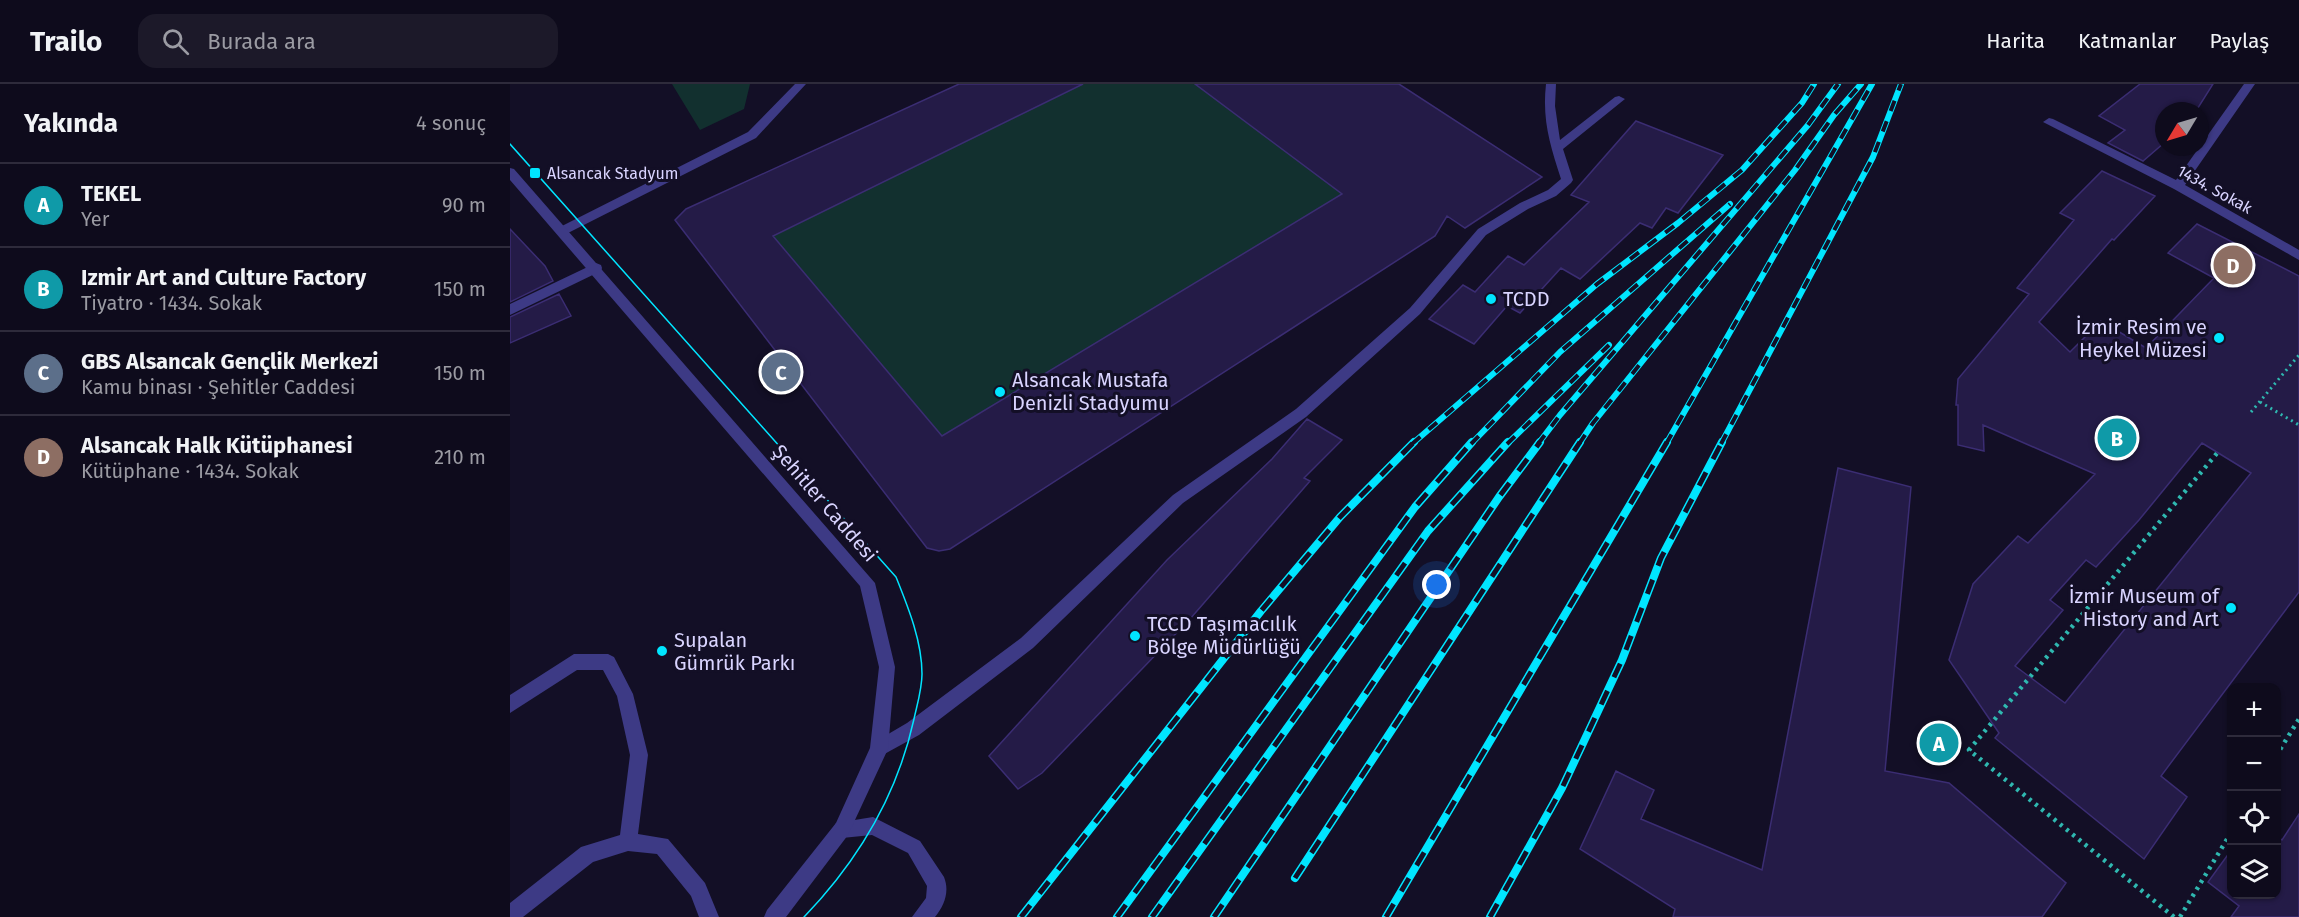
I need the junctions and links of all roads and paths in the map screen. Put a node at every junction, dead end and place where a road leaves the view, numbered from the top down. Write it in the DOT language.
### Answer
graph roads {
  1 [pos="801,84"];
  2 [pos="1551,84"];
  3 [pos="2250,84"];
  4 [pos="1619,99"];
  5 [pos="2049,122"];
  6 [pos="1557,148"];
  7 [pos="510,172"];
  8 [pos="2178,186"];
  9 [pos="562,231"];
  10 [pos="2299,256"];
  11 [pos="596,268"];
  12 [pos="510,310"];
  13 [pos="2299,355"];
  14 [pos="2260,402"];
  15 [pos="2251,412"];
  16 [pos="2299,425"];
  17 [pos="2218,452"];
  18 [pos="510,705"];
  19 [pos="2299,719"];
  20 [pos="879,749"];
  21 [pos="2281,749"];
  22 [pos="842,829"];
  23 [pos="2227,839"];
  24 [pos="628,842"];
  25 [pos="510,915"];
  26 [pos="709,917"];
  27 [pos="774,917"];
  28 [pos="922,917"];
  29 [pos="2174,917"];
  30 [pos="2180,917"];
  1 -- 9 [label="street"];
  2 -- 6 [label="street"];
  3 -- 8 [label="street"];
  4 -- 6 [label="street"];
  5 -- 8 [label="street, 1434. Sokak"];
  6 -- 20 [label="street"];
  7 -- 9 [label="street, Şehitler Caddesi"];
  8 -- 10 [label="street, 1434. Sokak"];
  9 -- 11 [label="street, Şehitler Caddesi"];
  11 -- 12 [label="street"];
  11 -- 20 [label="street, Şehitler Caddesi"];
  13 -- 14 [label="path"];
  14 -- 15 [label="path"];
  14 -- 16 [label="path"];
  17 -- 29 [label="path"];
  18 -- 24 [label="street"];
  19 -- 21 [label="path"];
  20 -- 22 [label="street, Şehitler Caddesi"];
  22 -- 27 [label="street, Şehitler Caddesi"];
  22 -- 28 [label="street"];
  23 -- 30 [label="path"];
  24 -- 25 [label="street"];
  24 -- 26 [label="street"];
}
